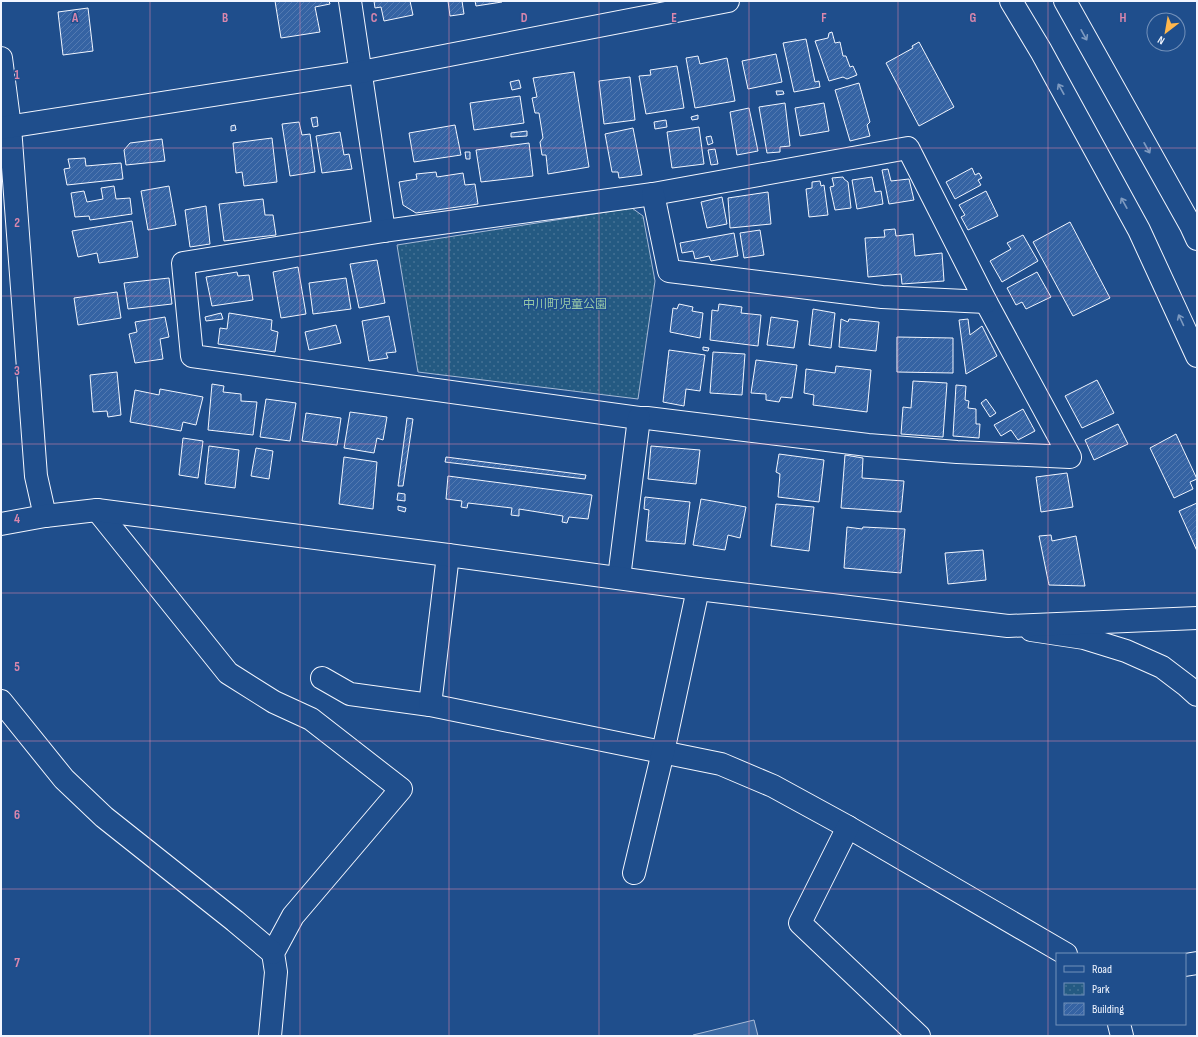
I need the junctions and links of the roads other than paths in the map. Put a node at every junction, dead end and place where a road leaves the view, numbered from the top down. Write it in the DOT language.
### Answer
graph roads {
  1 [pos="350,1"];
  2 [pos="728,1"];
  3 [pos="1011,1"];
  4 [pos="1065,1"];
  5 [pos="1,58"];
  6 [pos="361,72"];
  7 [pos="6,128"];
  8 [pos="653,194"];
  9 [pos="384,231"];
  10 [pos="1197,240"];
  11 [pos="986,302"];
  12 [pos="1197,356"];
  13 [pos="639,418"];
  14 [pos="97,510"];
  15 [pos="45,516"];
  16 [pos="1,524"];
  17 [pos="448,555"];
  18 [pos="619,578"];
  19 [pos="698,589"];
  20 [pos="1197,618"];
  21 [pos="1008,626"];
  22 [pos="322,678"];
  23 [pos="1197,695"];
  24 [pos="1,701"];
  25 [pos="430,705"];
  26 [pos="663,752"];
  27 [pos="848,827"];
  28 [pos="634,873"];
  29 [pos="273,952"];
  30 [pos="1064,953"];
  31 [pos="1197,963"];
  32 [pos="1186,965"];
  33 [pos="1119,1025"];
  34 [pos="270,1036"];
  35 [pos="919,1036"];
  36 [pos="1122,1036"];
  1 -- 6 [label="street"];
  2 -- 6 [label="street"];
  12 -- 3 [label="street, one-way"];
  4 -- 10 [label="street, one-way"];
  5 -- 7 [label="street"];
  6 -- 7 [label="street"];
  6 -- 9 [label="street"];
  7 -- 15 [label="street"];
  8 -- 9 [label="street"];
  8 -- 11 [label="street"];
  8 -- 11 [label="street"];
  9 -- 13 [label="street"];
  11 -- 13 [label="street"];
  13 -- 18 [label="street"];
  14 -- 15 [label="street"];
  14 -- 17 [label="street"];
  14 -- 29 [label="street"];
  15 -- 16 [label="street"];
  17 -- 18 [label="street"];
  17 -- 25 [label="street"];
  18 -- 19 [label="street"];
  19 -- 21 [label="street"];
  19 -- 26 [label="street"];
  20 -- 21 [label="street"];
  21 -- 23 [label="street"];
  22 -- 25 [label="street"];
  24 -- 29 [label="street"];
  25 -- 26 [label="street"];
  26 -- 27 [label="street"];
  26 -- 28 [label="street"];
  27 -- 30 [label="street"];
  27 -- 35 [label="street"];
  29 -- 34 [label="street"];
  31 -- 32 [label="street"];
  33 -- 36 [label="street"];
}
